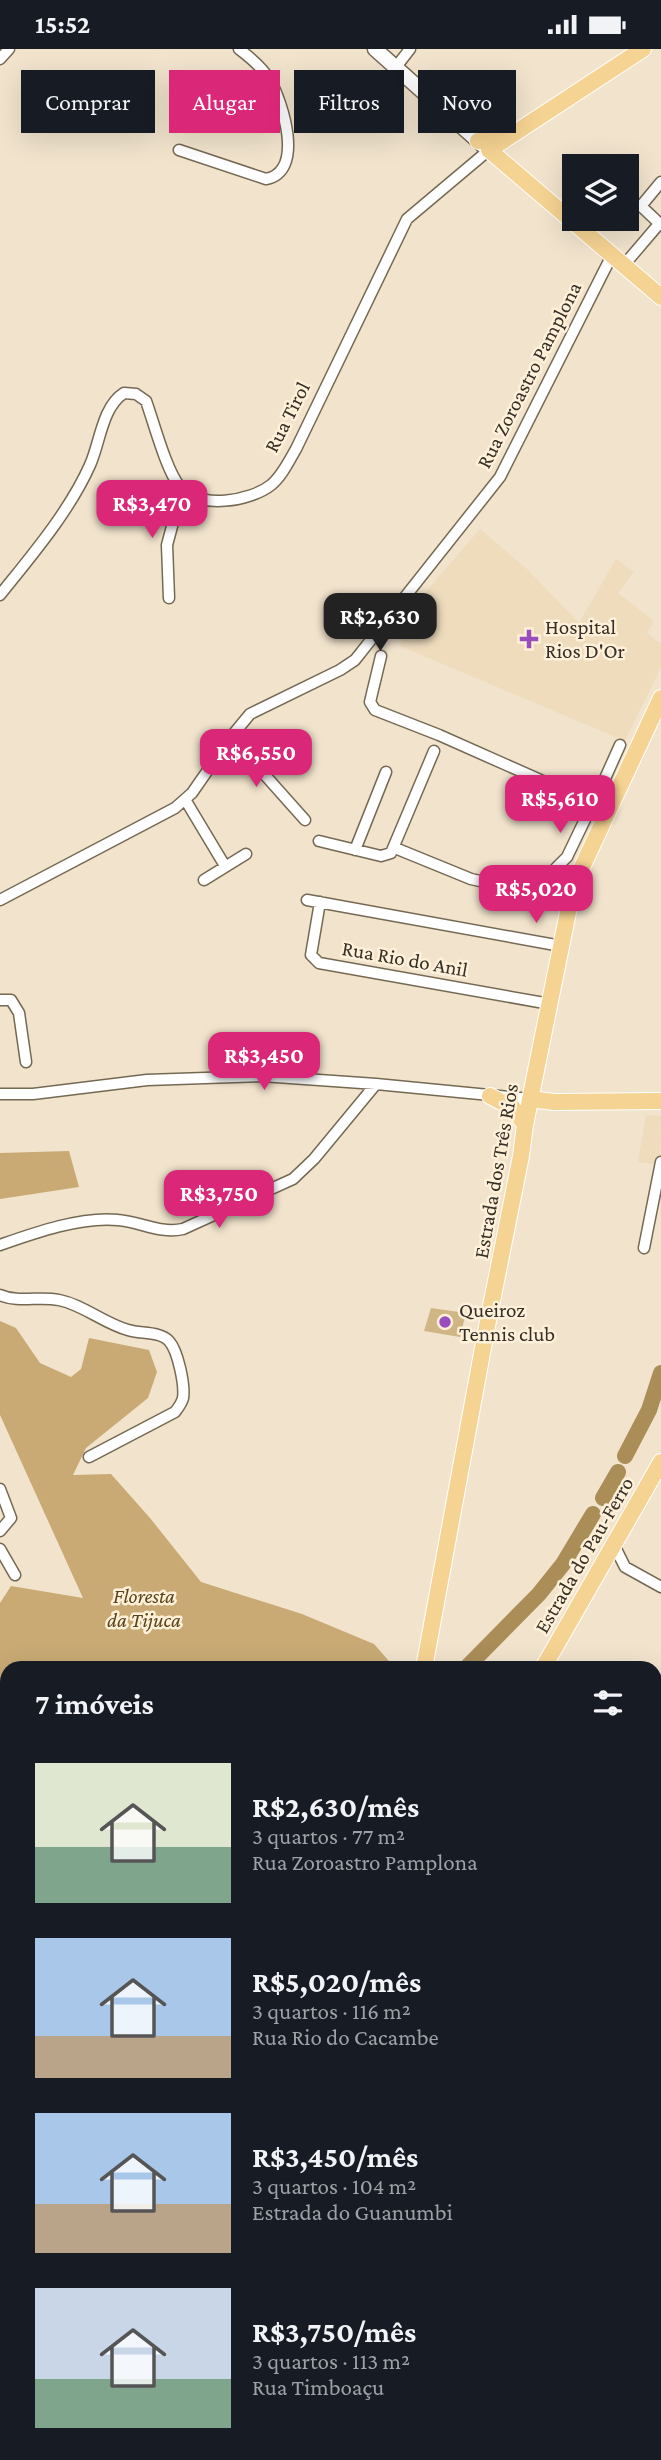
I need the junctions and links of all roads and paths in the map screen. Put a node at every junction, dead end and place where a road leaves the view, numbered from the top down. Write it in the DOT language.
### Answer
graph roads {
  1 [pos="9,49"];
  2 [pos="239,49"];
  3 [pos="375,49"];
  4 [pos="410,49"];
  5 [pos="643,49"];
  6 [pos="0,59"];
  7 [pos="396,67"];
  8 [pos="518,131"];
  9 [pos="490,144"];
  10 [pos="179,150"];
  11 [pos="518,175"];
  12 [pos="661,182"];
  13 [pos="660,225"];
  14 [pos="618,260"];
  15 [pos="661,297"];
  16 [pos="182,489"];
  17 [pos="0,595"];
  18 [pos="169,598"];
  19 [pos="381,656"];
  20 [pos="661,698"];
  21 [pos="231,737"];
  22 [pos="620,745"];
  23 [pos="434,751"];
  24 [pos="386,772"];
  25 [pos="186,800"];
  26 [pos="597,808"];
  27 [pos="305,820"];
  28 [pos="319,841"];
  29 [pos="395,848"];
  30 [pos="355,850"];
  31 [pos="246,854"];
  32 [pos="225,866"];
  33 [pos="553,872"];
  34 [pos="577,878"];
  35 [pos="204,880"];
  36 [pos="307,899"];
  37 [pos="0,900"];
  38 [pos="320,902"];
  39 [pos="561,946"];
  40 [pos="0,1000"];
  41 [pos="550,1004"];
  42 [pos="539,1058"];
  43 [pos="26,1062"];
  44 [pos="376,1084"];
  45 [pos="0,1094"];
  46 [pos="490,1096"];
  47 [pos="530,1099"];
  48 [pos="661,1101"];
  49 [pos="554,1102"];
  50 [pos="524,1129"];
  51 [pos="661,1162"];
  52 [pos="0,1244"];
  53 [pos="644,1248"];
  54 [pos="0,1295"];
  55 [pos="89,1457"];
  56 [pos="661,1462"];
  57 [pos="0,1489"];
  58 [pos="0,1531"];
  59 [pos="614,1545"];
  60 [pos="0,1549"];
  61 [pos="625,1567"];
  62 [pos="599,1571"];
  63 [pos="15,1576"];
  64 [pos="661,1587"];
  65 [pos="425,1661"];
  66 [pos="547,1661"];
  1 -- 6 [label="street"];
  2 -- 10 [label="street"];
  3 -- 7 [label="street"];
  4 -- 7 [label="street"];
  5 -- 8 [label="main road, Rua Tirol"];
  7 -- 9 [label="street"];
  8 -- 9 [label="main road, Rua Tirol"];
  8 -- 11 [label="main road"];
  9 -- 11 [label="main road"];
  9 -- 16 [label="street, Rua Tirol"];
  11 -- 14 [label="main road"];
  12 -- 13 [label="street"];
  13 -- 14 [label="street, Rua Zoroastro Pamplona"];
  14 -- 15 [label="main road"];
  14 -- 21 [label="street, Rua Zoroastro Pamplona"];
  16 -- 17 [label="street"];
  16 -- 18 [label="street"];
  19 -- 26 [label="street"];
  20 -- 26 [label="main road, Estrada dos Três Rios"];
  21 -- 25 [label="street, Rua Zoroastro Pamplona"];
  21 -- 27 [label="street"];
  22 -- 26 [label="street"];
  23 -- 29 [label="street"];
  24 -- 30 [label="street"];
  25 -- 32 [label="street"];
  25 -- 37 [label="street, Rua Zoroastro Pamplona"];
  26 -- 33 [label="street"];
  26 -- 34 [label="main road, Estrada dos Três Rios"];
  28 -- 30 [label="street"];
  29 -- 30 [label="street"];
  29 -- 33 [label="street"];
  31 -- 32 [label="street"];
  32 -- 35 [label="street"];
  33 -- 34 [label="street"];
  34 -- 39 [label="main road, Estrada dos Três Rios"];
  36 -- 38 [label="street"];
  38 -- 39 [label="street"];
  38 -- 41 [label="street, Rua Rio do Anil"];
  39 -- 41 [label="main road, Estrada dos Três Rios"];
  40 -- 43 [label="street"];
  41 -- 42 [label="main road, Estrada dos Três Rios"];
  42 -- 47 [label="main road, Estrada dos Três Rios"];
  42 -- 49 [label="main road"];
  44 -- 45 [label="street"];
  44 -- 46 [label="street"];
  44 -- 52 [label="street"];
  46 -- 47 [label="street"];
  46 -- 50 [label="main road"];
  47 -- 49 [label="main road"];
  47 -- 50 [label="main road, Estrada dos Três Rios"];
  48 -- 49 [label="main road"];
  49 -- 50 [label="main road"];
  50 -- 65 [label="main road, Estrada dos Três Rios"];
  51 -- 53 [label="street"];
  54 -- 55 [label="street"];
  56 -- 59 [label="main road, Estrada do Pau-Ferro"];
  57 -- 58 [label="street"];
  59 -- 61 [label="street"];
  59 -- 62 [label="main road, Estrada do Pau-Ferro"];
  60 -- 63 [label="street"];
  61 -- 62 [label="street"];
  61 -- 64 [label="street"];
  62 -- 66 [label="main road, Estrada do Pau-Ferro"];
}
